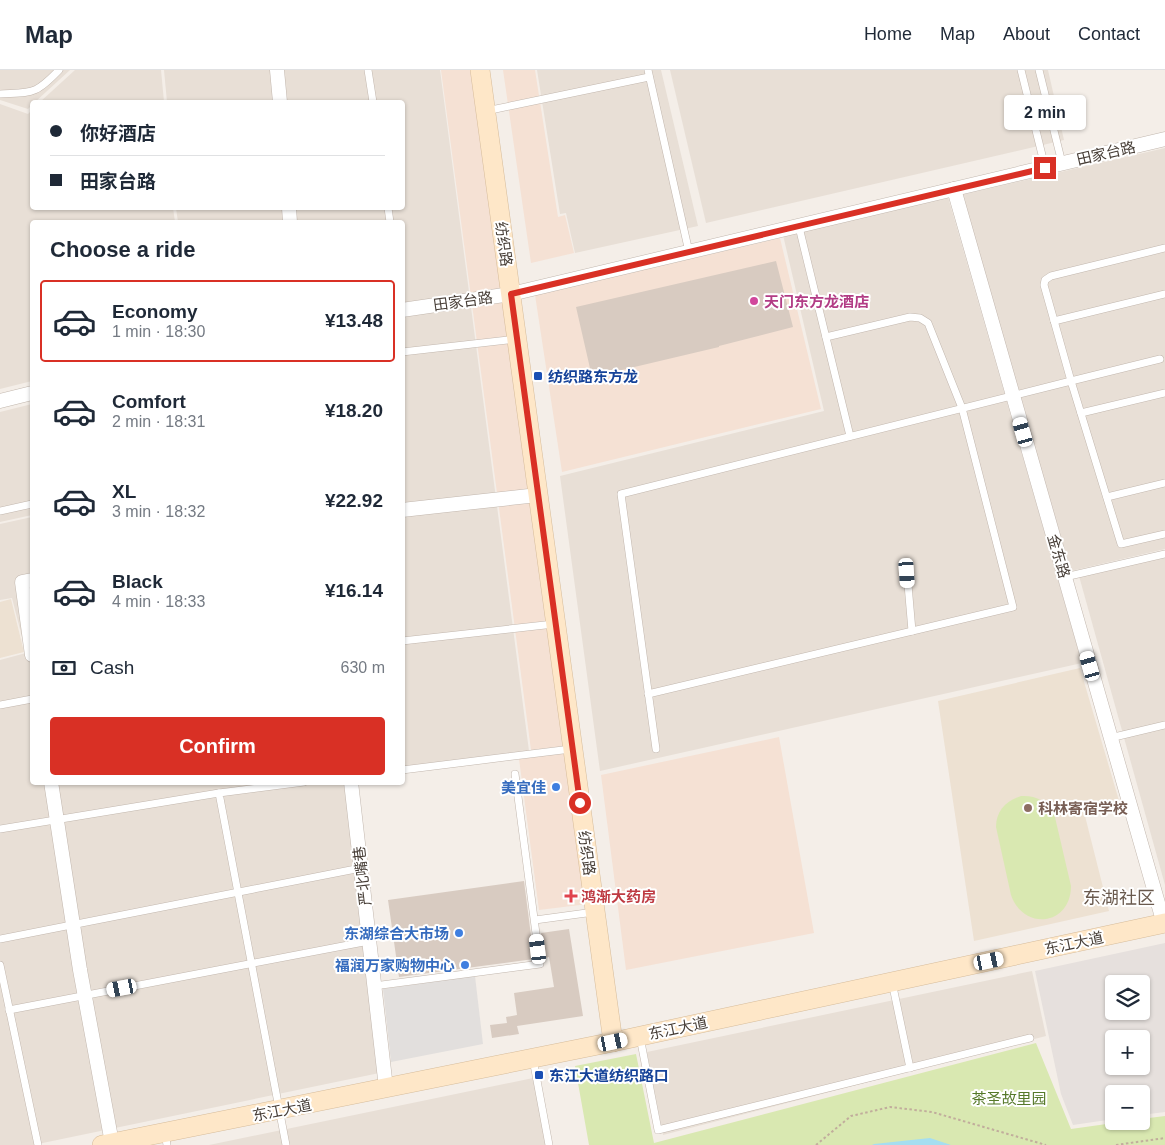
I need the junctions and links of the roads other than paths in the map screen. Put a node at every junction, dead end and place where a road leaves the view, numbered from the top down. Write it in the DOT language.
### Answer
graph roads {
  1 [pos="59,70"];
  2 [pos="277,70"];
  3 [pos="368,70"];
  4 [pos="480,70"];
  5 [pos="1021,70"];
  6 [pos="1039,70"];
  7 [pos="648,73"];
  8 [pos="0,94"];
  9 [pos="280,100"];
  10 [pos="373,100"];
  11 [pos="486,111"];
  12 [pos="1165,139"];
  13 [pos="1062,163"];
  14 [pos="1045,168"];
  15 [pos="954,189"];
  16 [pos="799,226"];
  17 [pos="1165,248"];
  18 [pos="690,252"];
  19 [pos="511,294"];
  20 [pos="1165,294"];
  21 [pos="405,310"];
  22 [pos="1054,321"];
  23 [pos="826,337"];
  24 [pos="517,339"];
  25 [pos="405,352"];
  26 [pos="1160,359"];
  27 [pos="1071,381"];
  28 [pos="1165,393"];
  29 [pos="30,394"];
  30 [pos="1012,396"];
  31 [pos="0,401"];
  32 [pos="962,408"];
  33 [pos="1081,413"];
  34 [pos="850,436"];
  35 [pos="1165,484"];
  36 [pos="538,495"];
  37 [pos="1107,497"];
  38 [pos="30,504"];
  39 [pos="405,510"];
  40 [pos="0,511"];
  41 [pos="1165,534"];
  42 [pos="1165,554"];
  43 [pos="907,573"];
  44 [pos="1065,577"];
  45 [pos="30,580"];
  46 [pos="555,624"];
  47 [pos="912,631"];
  48 [pos="30,641"];
  49 [pos="405,641"];
  50 [pos="648,694"];
  51 [pos="30,699"];
  52 [pos="0,705"];
  53 [pos="1165,725"];
  54 [pos="1110,738"];
  55 [pos="572,749"];
  56 [pos="656,749"];
  57 [pos="405,770"];
  58 [pos="515,774"];
  59 [pos="51,785"];
  60 [pos="281,785"];
  61 [pos="351,785"];
  62 [pos="219,793"];
  63 [pos="56,820"];
  64 [pos="0,829"];
  65 [pos="361,868"];
  66 [pos="238,892"];
  67 [pos="595,912"];
  68 [pos="535,920"];
  69 [pos="73,924"];
  70 [pos="1164,924"];
  71 [pos="0,939"];
  72 [pos="369,941"];
  73 [pos="252,963"];
  74 [pos="0,965"];
  75 [pos="892,982"];
  76 [pos="374,986"];
  77 [pos="85,995"];
  78 [pos="9,1010"];
  79 [pos="640,1036"];
  80 [pos="1030,1038"];
  81 [pos="613,1042"];
  82 [pos="532,1059"];
  83 [pos="910,1068"];
  84 [pos="386,1088"];
  85 [pos="280,1110"];
  86 [pos="166,1139"];
  87 [pos="107,1144"];
  88 [pos="38,1145"];
  89 [pos="286,1145"];
  90 [pos="549,1145"];
  1 -- 8 [label="lane"];
  2 -- 9 [label="street"];
  3 -- 10 [label="lane"];
  4 -- 11 [label="street, 纺织路"];
  5 -- 14 [label="lane"];
  6 -- 13 [label="lane"];
  7 -- 11 [label="lane"];
  7 -- 18 [label="lane"];
  11 -- 19 [label="street, 纺织路"];
  12 -- 13 [label="street, 田家台路"];
  13 -- 14 [label="street, 田家台路"];
  14 -- 15 [label="street, 田家台路"];
  15 -- 16 [label="street, 田家台路"];
  15 -- 30 [label="street, 金东路"];
  16 -- 18 [label="street, 田家台路"];
  16 -- 23 [label="lane"];
  17 -- 22 [label="lane"];
  18 -- 19 [label="street, 田家台路"];
  19 -- 21 [label="street, 田家台路"];
  19 -- 24 [label="street, 纺织路"];
  20 -- 22 [label="lane"];
  22 -- 27 [label="lane"];
  23 -- 32 [label="lane"];
  23 -- 34 [label="lane"];
  24 -- 25 [label="lane"];
  24 -- 36 [label="street, 纺织路"];
  26 -- 27 [label="lane"];
  27 -- 30 [label="lane"];
  27 -- 33 [label="lane"];
  28 -- 33 [label="lane"];
  29 -- 31 [label="street"];
  30 -- 32 [label="lane"];
  30 -- 44 [label="street, 金东路"];
  32 -- 34 [label="lane"];
  32 -- 47 [label="lane"];
  33 -- 37 [label="lane"];
  34 -- 50 [label="lane"];
  35 -- 37 [label="lane"];
  36 -- 39 [label="street"];
  36 -- 46 [label="street, 纺织路"];
  37 -- 41 [label="lane"];
  38 -- 40 [label="lane"];
  42 -- 44 [label="lane"];
  43 -- 47 [label="lane"];
  44 -- 54 [label="street, 金东路"];
  45 -- 48 [label="street"];
  46 -- 49 [label="lane"];
  46 -- 55 [label="street, 纺织路"];
  47 -- 50 [label="lane"];
  50 -- 56 [label="lane"];
  51 -- 52 [label="lane"];
  53 -- 54 [label="lane"];
  54 -- 70 [label="street, 金东路"];
  55 -- 57 [label="lane"];
  55 -- 67 [label="street, 纺织路"];
  58 -- 68 [label="lane"];
  59 -- 63 [label="street"];
  60 -- 62 [label="lane"];
  61 -- 65 [label="street, 严北嘴巷"];
  62 -- 63 [label="lane"];
  62 -- 66 [label="lane"];
  63 -- 64 [label="lane"];
  63 -- 69 [label="street"];
  65 -- 66 [label="lane"];
  65 -- 72 [label="street, 严北嘴巷"];
  66 -- 69 [label="lane"];
  66 -- 73 [label="lane"];
  67 -- 68 [label="lane"];
  67 -- 81 [label="street, 纺织路"];
  68 -- 76 [label="lane"];
  69 -- 71 [label="lane"];
  69 -- 77 [label="street"];
  70 -- 75 [label="street, 东江大道"];
  72 -- 73 [label="lane"];
  72 -- 76 [label="street, 严北嘴巷"];
  73 -- 77 [label="lane"];
  73 -- 85 [label="lane"];
  74 -- 78 [label="lane"];
  75 -- 79 [label="street, 东江大道"];
  75 -- 83 [label="lane"];
  76 -- 84 [label="street, 严北嘴巷"];
  77 -- 78 [label="lane"];
  77 -- 87 [label="street"];
  78 -- 88 [label="lane"];
  79 -- 81 [label="street, 东江大道"];
  79 -- 83 [label="lane"];
  80 -- 83 [label="lane"];
  81 -- 82 [label="street, 东江大道"];
  82 -- 84 [label="street, 东江大道"];
  82 -- 90 [label="lane"];
  84 -- 85 [label="street, 东江大道"];
  85 -- 86 [label="street, 东江大道"];
  85 -- 89 [label="lane"];
  86 -- 87 [label="street, 东江大道"];
}
